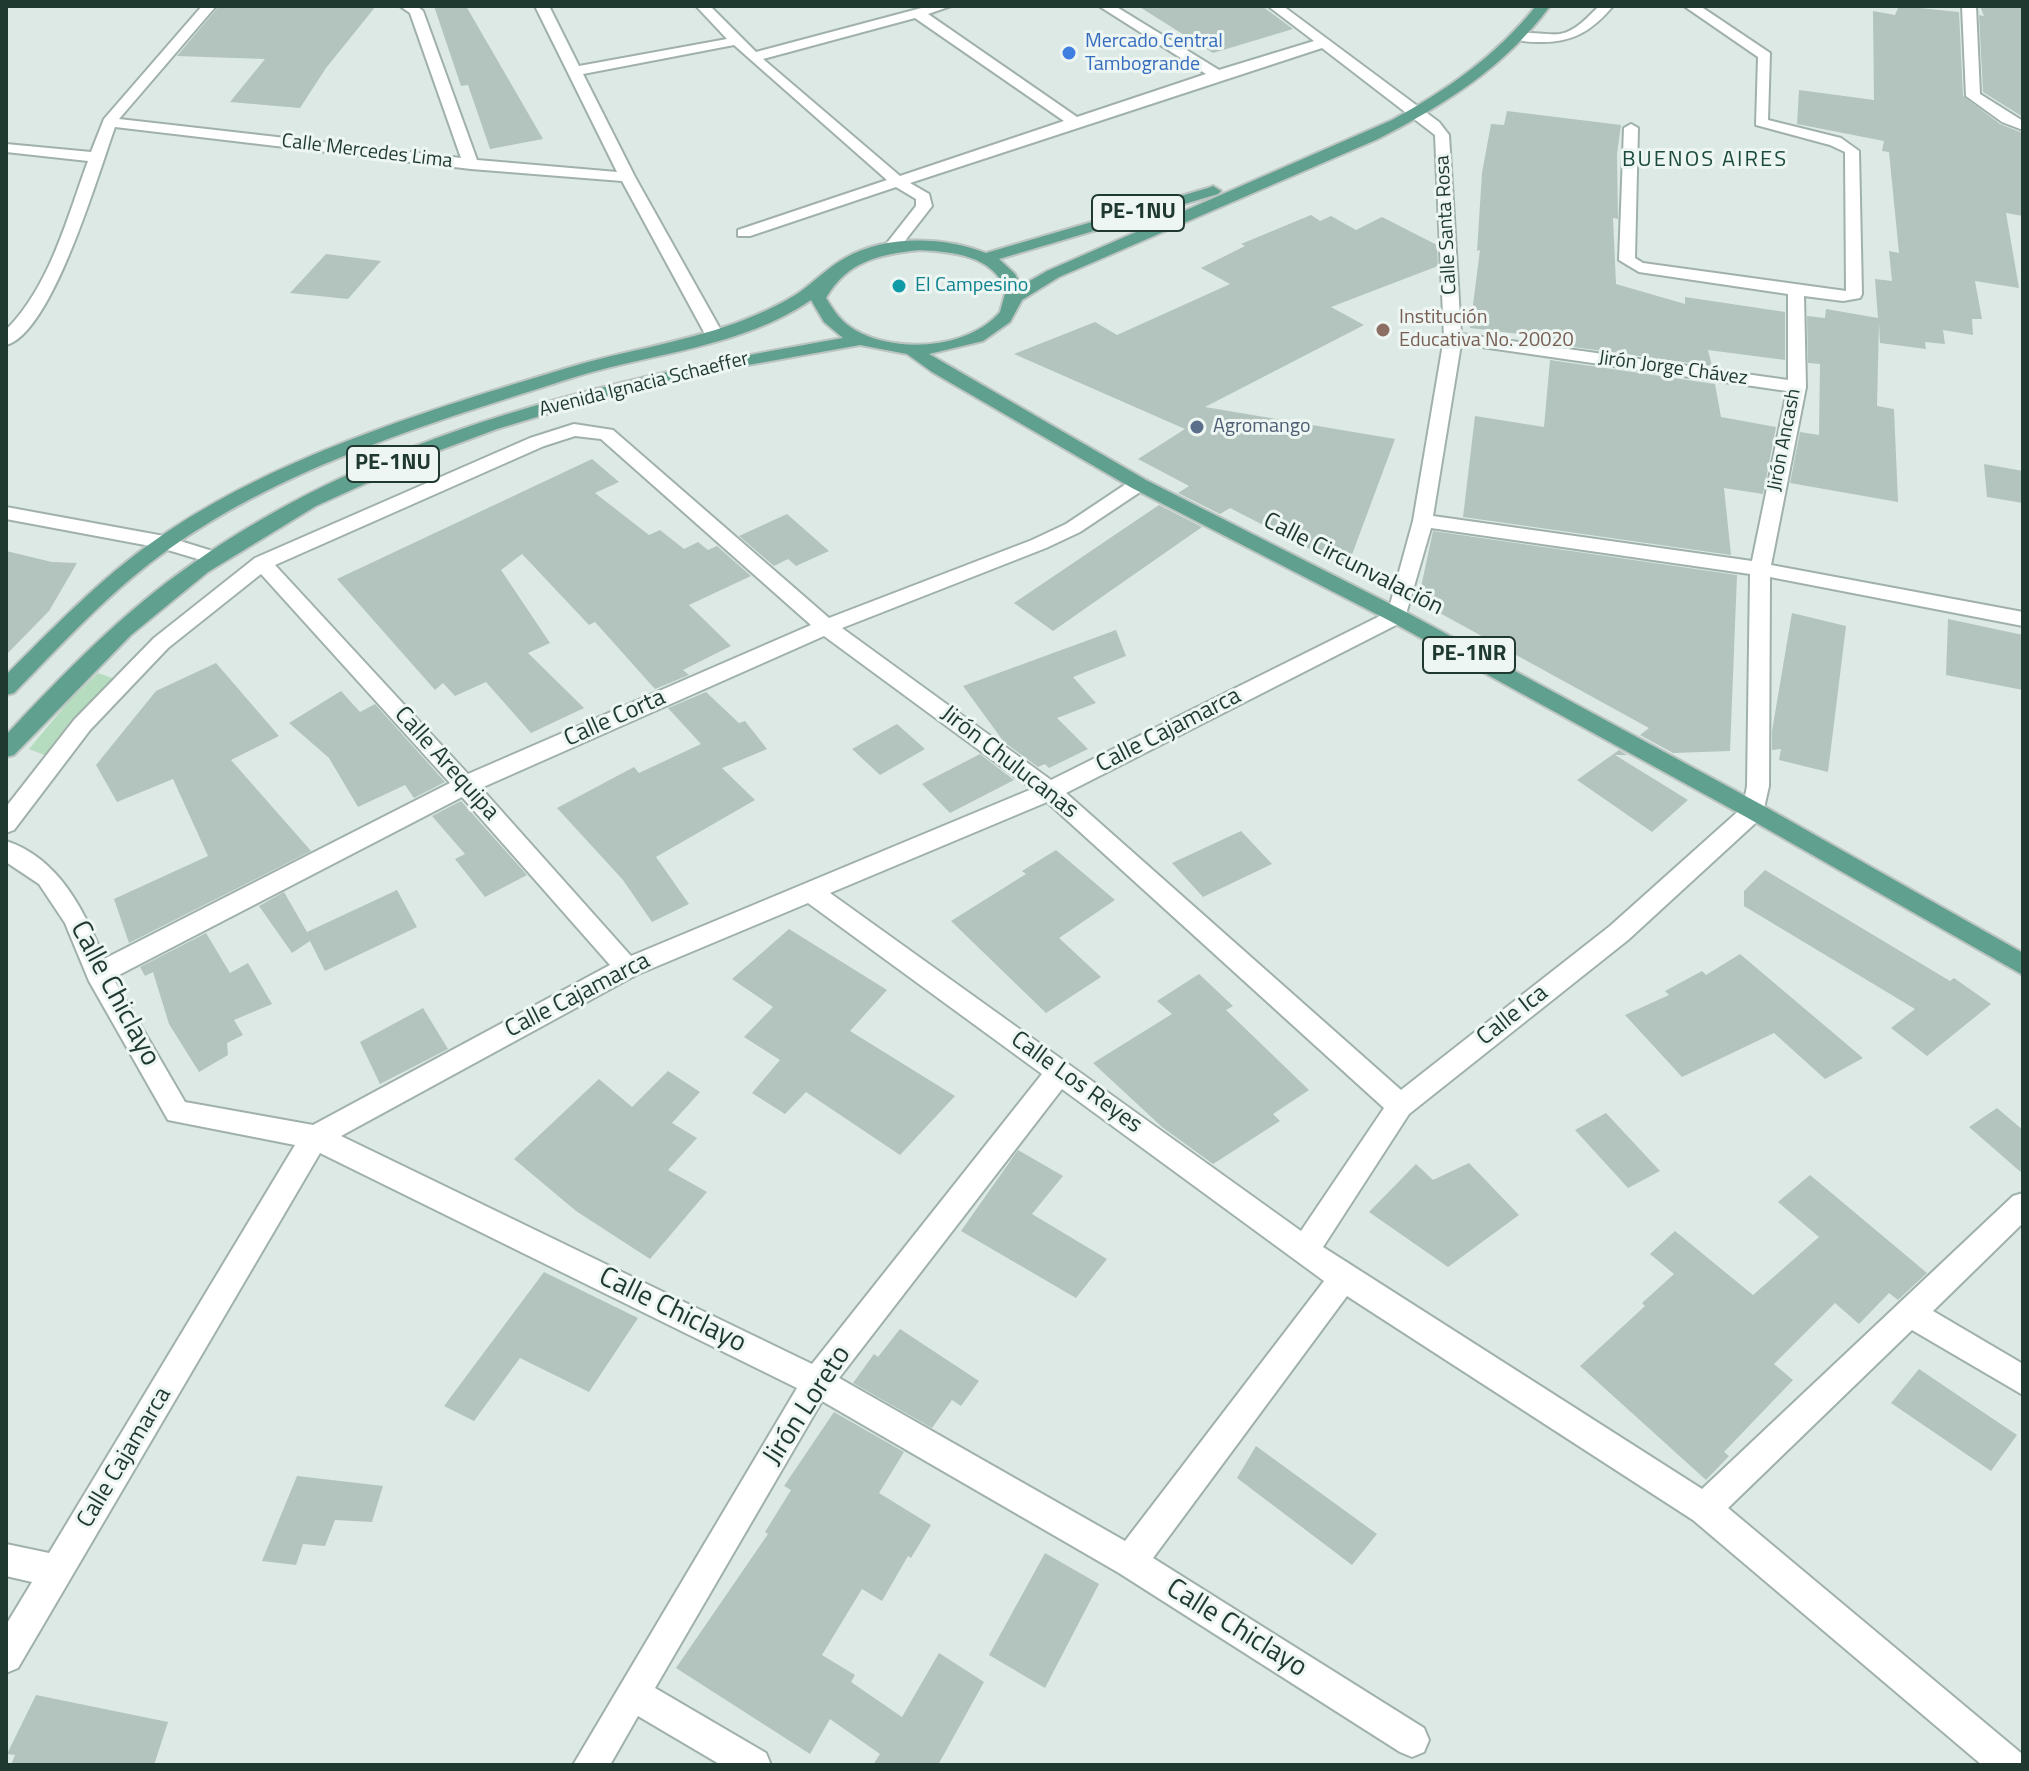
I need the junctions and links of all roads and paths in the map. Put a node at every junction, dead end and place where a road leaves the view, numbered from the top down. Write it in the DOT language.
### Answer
graph roads {
  1 [pos="209,6"];
  2 [pos="407,6"];
  3 [pos="542,6"];
  4 [pos="703,6"];
  5 [pos="944,6"];
  6 [pos="1106,6"];
  7 [pos="1275,6"];
  8 [pos="1543,6"];
  9 [pos="1606,6"];
  10 [pos="1691,6"];
  11 [pos="1969,6"];
  12 [pos="917,13"];
  13 [pos="1521,37"];
  14 [pos="736,41"];
  15 [pos="1326,42"];
  16 [pos="753,57"];
  17 [pos="575,71"];
  18 [pos="1217,75"];
  19 [pos="1416,115"];
  20 [pos="109,122"];
  21 [pos="1075,122"];
  22 [pos="2023,126"];
  23 [pos="1631,128"];
  24 [pos="6,148"];
  25 [pos="94,157"];
  26 [pos="471,164"];
  27 [pos="1292,170"];
  28 [pos="627,177"];
  29 [pos="898,182"];
  30 [pos="744,233"];
  31 [pos="891,248"];
  32 [pos="985,258"];
  33 [pos="827,279"];
  34 [pos="1796,290"];
  35 [pos="1015,297"];
  36 [pos="6,311"];
  37 [pos="30,316"];
  38 [pos="714,334"];
  39 [pos="1453,338"];
  40 [pos="6,340"];
  41 [pos="859,340"];
  42 [pos="912,349"];
  43 [pos="1797,387"];
  44 [pos="1139,484"];
  45 [pos="6,513"];
  46 [pos="1423,521"];
  47 [pos="164,542"];
  48 [pos="207,563"];
  49 [pos="262,563"];
  50 [pos="1760,569"];
  51 [pos="233,585"];
  52 [pos="1397,616"];
  53 [pos="2023,619"];
  54 [pos="826,627"];
  55 [pos="6,688"];
  56 [pos="6,749"];
  57 [pos="465,785"];
  58 [pos="1050,791"];
  59 [pos="1754,811"];
  60 [pos="6,824"];
  61 [pos="6,850"];
  62 [pos="808,890"];
  63 [pos="2023,965"];
  64 [pos="627,968"];
  65 [pos="98,974"];
  66 [pos="1060,1071"];
  67 [pos="1400,1106"];
  68 [pos="315,1137"];
  69 [pos="2023,1205"];
  70 [pos="1305,1250"];
  71 [pos="1343,1278"];
  72 [pos="1910,1313"];
  73 [pos="2023,1381"];
  74 [pos="817,1382"];
  75 [pos="1704,1509"];
  76 [pos="6,1560"];
  77 [pos="1130,1562"];
  78 [pos="57,1571"];
  79 [pos="6,1656"];
  80 [pos="633,1694"];
  81 [pos="1412,1740"];
  82 [pos="590,1765"];
  83 [pos="754,1765"];
  84 [pos="2009,1765"];
  1 -- 20 [label="street"];
  2 -- 26 [label="street"];
  3 -- 17 [label="street"];
  4 -- 14 [label="street"];
  5 -- 12 [label="street"];
  6 -- 18 [label="street"];
  7 -- 15 [label="street, Calle Santa Rosa"];
  8 -- 13 [label="main road, PE-1NU"];
  9 -- 13 [label="street"];
  10 -- 34 [label="street"];
  11 -- 22 [label="street"];
  12 -- 16 [label="street"];
  12 -- 21 [label="street"];
  13 -- 19 [label="main road, PE-1NU"];
  14 -- 16 [label="street"];
  14 -- 17 [label="street"];
  15 -- 18 [label="street"];
  15 -- 19 [label="street, Calle Santa Rosa"];
  16 -- 29 [label="street"];
  17 -- 28 [label="street"];
  18 -- 21 [label="street"];
  19 -- 27 [label="main road, PE-1NU"];
  19 -- 39 [label="street, Calle Santa Rosa"];
  20 -- 25 [label="street"];
  20 -- 26 [label="street, Calle Mercedes Lima"];
  21 -- 29 [label="street"];
  23 -- 34 [label="street"];
  24 -- 25 [label="street"];
  25 -- 37 [label="street"];
  26 -- 28 [label="street, Calle Mercedes Lima"];
  27 -- 32 [label="main road, PE-1NU"];
  27 -- 35 [label="main road, PE-1NU"];
  28 -- 38 [label="street"];
  29 -- 30 [label="street"];
  29 -- 31 [label="street"];
  31 -- 32 [label="main road, PE-1NU"];
  31 -- 33 [label="main road, PE-1NU"];
  32 -- 35 [label="main road, PE-1NU"];
  33 -- 38 [label="main road, Avenida Ignacia Schaeffer / PE-1NU"];
  33 -- 41 [label="main road, PE-1NU"];
  34 -- 43 [label="street, Jirón Ancash"];
  35 -- 42 [label="main road, PE-1NU"];
  36 -- 37 [label="street"];
  37 -- 40 [label="street"];
  38 -- 47 [label="main road, Avenida Ignacia Schaeffer / PE-1NU"];
  39 -- 43 [label="street, Jirón Jorge Chávez"];
  39 -- 46 [label="street, Calle Santa Rosa"];
  41 -- 42 [label="main road, PE-1NU"];
  41 -- 48 [label="main road, Avenida Ignacia Schaeffer / PE-1NU"];
  42 -- 44 [label="main road, Calle Circunvalación / PE-1NR"];
  43 -- 50 [label="street, Jirón Ancash"];
  44 -- 52 [label="main road, Calle Circunvalación / PE-1NR"];
  44 -- 54 [label="street, Calle Corta"];
  45 -- 47 [label="street"];
  46 -- 50 [label="street"];
  46 -- 52 [label="street, Calle Santa Rosa"];
  47 -- 48 [label="street"];
  47 -- 55 [label="main road, Avenida Ignacia Schaeffer / PE-1NU"];
  48 -- 51 [label="street"];
  48 -- 56 [label="main road, Avenida Ignacia Schaeffer / PE-1NU"];
  49 -- 51 [label="street"];
  49 -- 54 [label="street, Jirón Chulucanas"];
  49 -- 57 [label="street, Calle Arequipa"];
  50 -- 53 [label="street"];
  50 -- 59 [label="street, Jirón Ancash"];
  51 -- 60 [label="street"];
  52 -- 58 [label="street, Calle Cajamarca"];
  52 -- 59 [label="main road, Calle Circunvalación / PE-1NR"];
  54 -- 57 [label="street, Calle Corta"];
  54 -- 58 [label="street, Jirón Chulucanas"];
  57 -- 64 [label="street, Calle Arequipa"];
  57 -- 65 [label="street, Calle Corta"];
  58 -- 62 [label="street, Calle Cajamarca"];
  58 -- 67 [label="street, Jirón Chulucanas"];
  59 -- 63 [label="main road, Calle Circunvalación / PE-1NR"];
  59 -- 67 [label="street, Calle Ica"];
  61 -- 65 [label="street, Calle Chiclayo"];
  62 -- 64 [label="street, Calle Cajamarca"];
  62 -- 66 [label="street, Calle Los Reyes"];
  64 -- 68 [label="street, Calle Cajamarca"];
  65 -- 68 [label="street, Calle Chiclayo"];
  66 -- 70 [label="street, Calle Los Reyes"];
  66 -- 74 [label="street, Jirón Loreto"];
  67 -- 70 [label="street, Calle Ica"];
  68 -- 74 [label="street, Calle Chiclayo"];
  68 -- 78 [label="street, Calle Cajamarca"];
  69 -- 72 [label="street"];
  70 -- 71 [label="street, Calle Los Reyes"];
  71 -- 75 [label="street, Calle Los Reyes"];
  71 -- 77 [label="street"];
  72 -- 73 [label="street"];
  72 -- 75 [label="street"];
  74 -- 77 [label="street, Calle Chiclayo"];
  74 -- 80 [label="street, Jirón Loreto"];
  75 -- 84 [label="street, Calle Los Reyes"];
  76 -- 78 [label="street"];
  77 -- 81 [label="street, Calle Chiclayo"];
  78 -- 79 [label="street, Calle Cajamarca"];
  80 -- 82 [label="street, Jirón Loreto"];
  80 -- 83 [label="street"];
}
